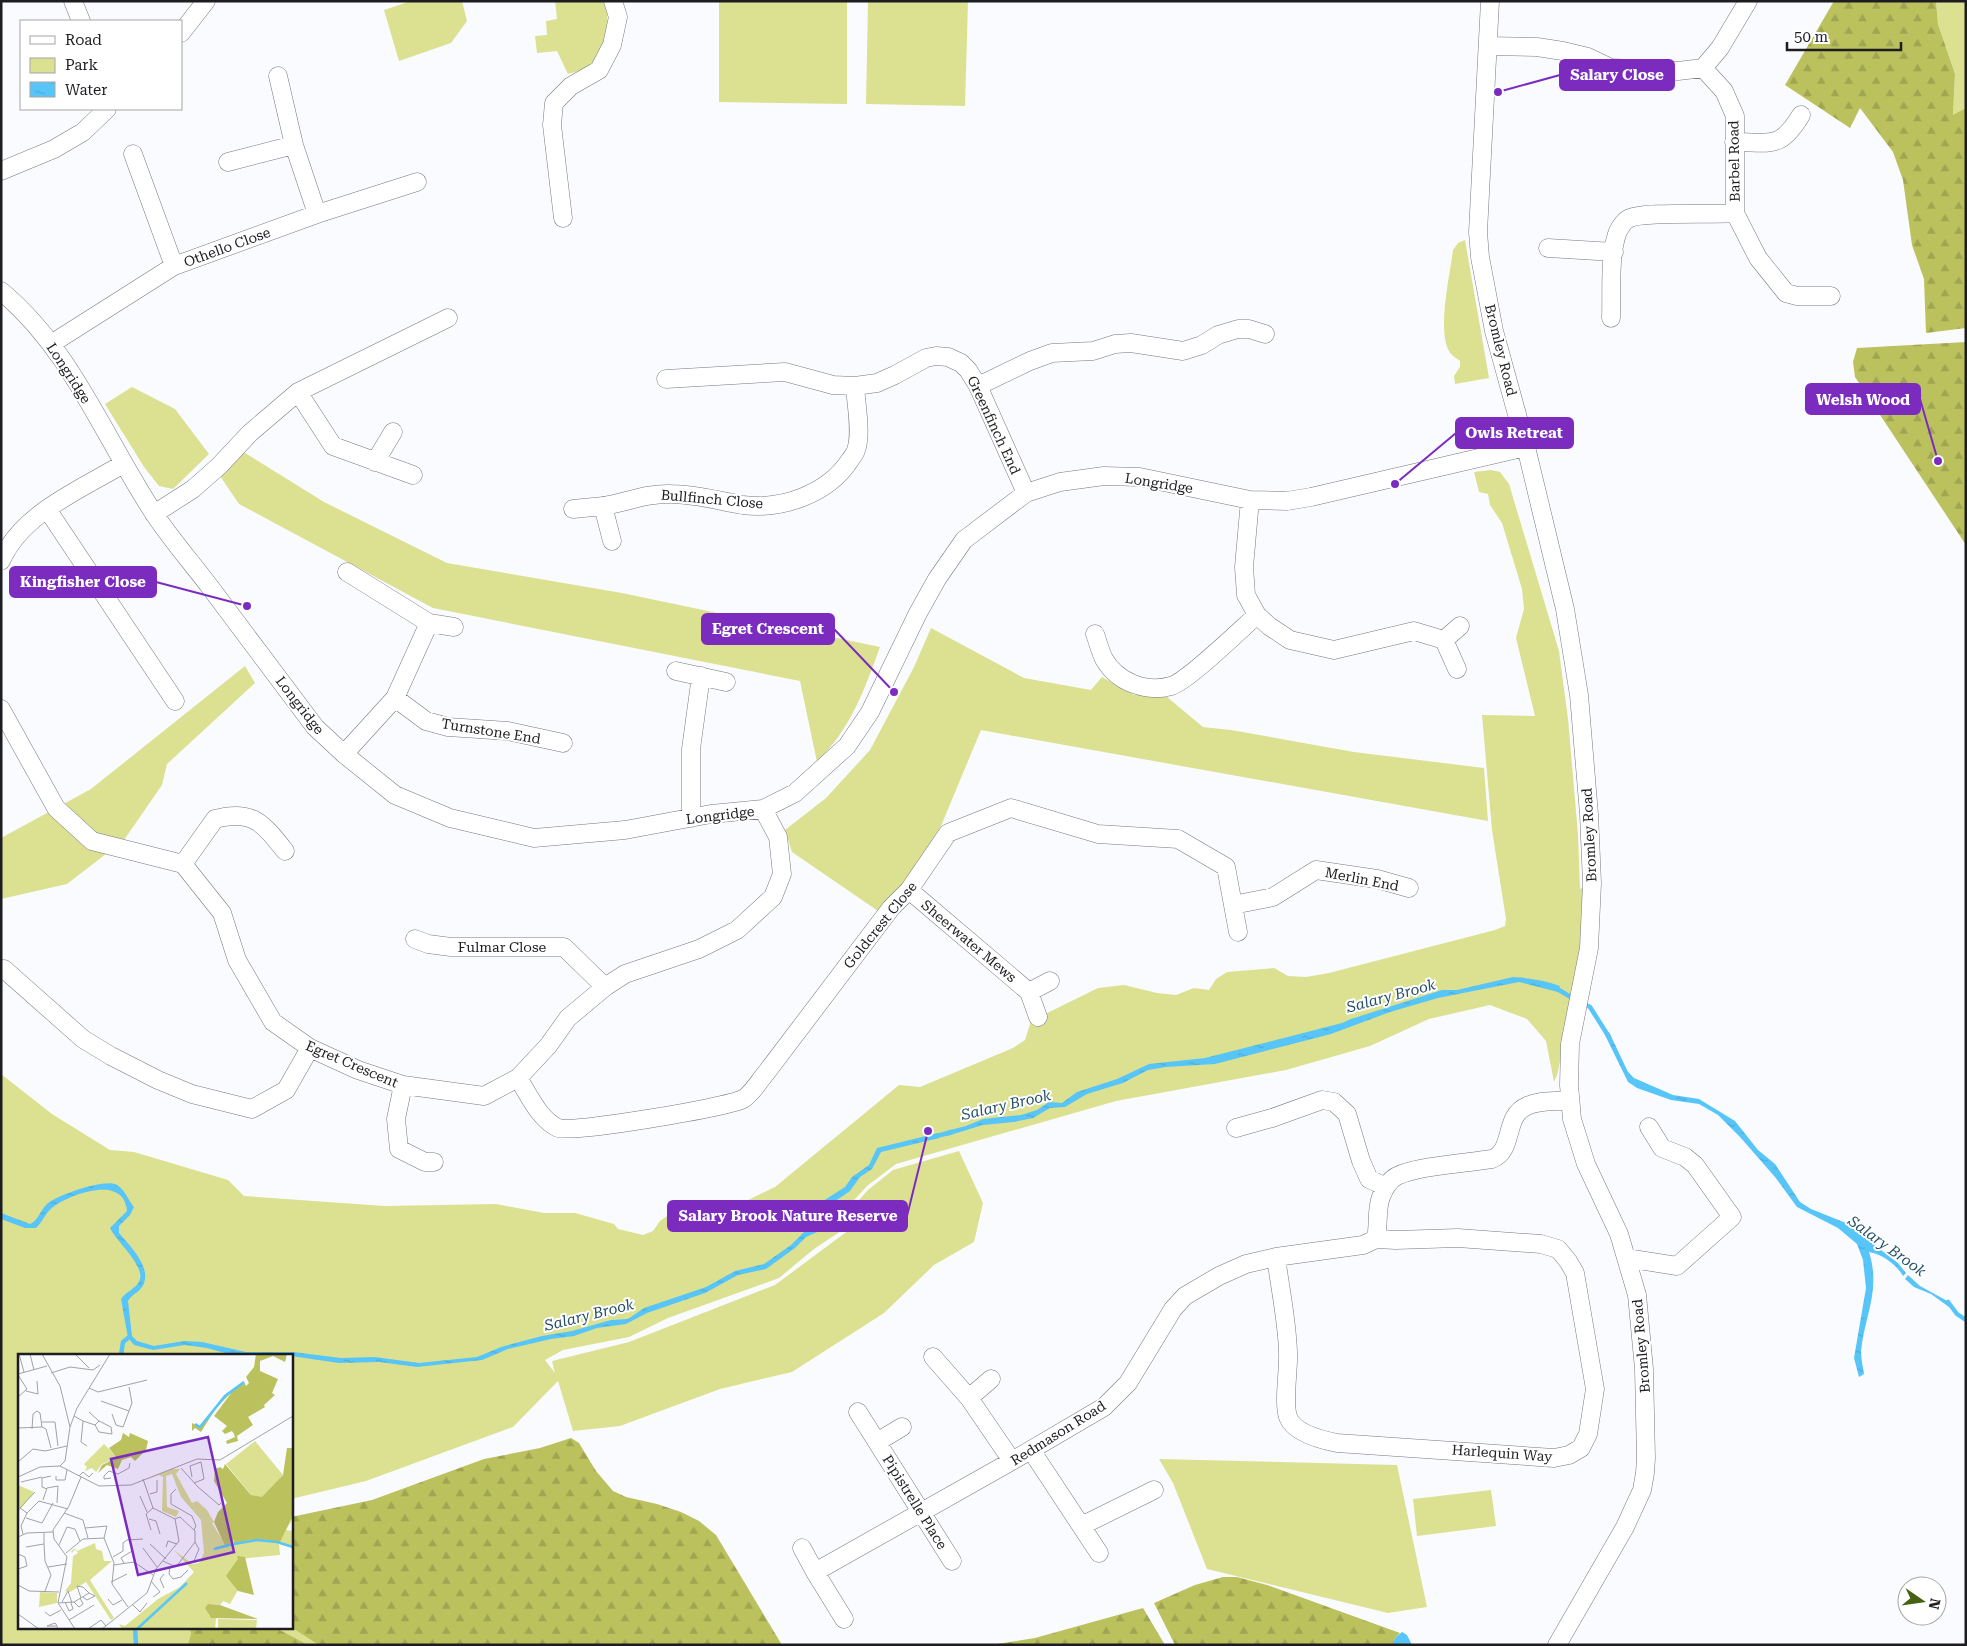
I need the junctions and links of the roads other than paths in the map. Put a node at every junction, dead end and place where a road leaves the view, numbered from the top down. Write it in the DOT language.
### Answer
graph roads {
  1 [pos="73,1"];
  2 [pos="206,1"];
  3 [pos="613,1"];
  4 [pos="1490,1"];
  5 [pos="1748,1"];
  6 [pos="81,20"];
  7 [pos="182,32"];
  8 [pos="1488,46"];
  9 [pos="1703,68"];
  10 [pos="278,76"];
  11 [pos="106,110"];
  12 [pos="1801,115"];
  13 [pos="1734,142"];
  14 [pos="294,145"];
  15 [pos="134,154"];
  16 [pos="228,162"];
  17 [pos="1,171"];
  18 [pos="417,182"];
  19 [pos="1735,213"];
  20 [pos="317,214"];
  21 [pos="563,218"];
  22 [pos="1548,248"];
  23 [pos="1614,252"];
  24 [pos="174,266"];
  25 [pos="2,292"];
  26 [pos="1831,296"];
  27 [pos="448,318"];
  28 [pos="1611,318"];
  29 [pos="1265,334"];
  30 [pos="52,344"];
  31 [pos="666,379"];
  32 [pos="855,386"];
  33 [pos="978,386"];
  34 [pos="298,392"];
  35 [pos="393,432"];
  36 [pos="1526,447"];
  37 [pos="375,462"];
  38 [pos="123,464"];
  39 [pos="413,475"];
  40 [pos="1026,493"];
  41 [pos="1250,500"];
  42 [pos="603,506"];
  43 [pos="47,509"];
  44 [pos="573,509"];
  45 [pos="154,514"];
  46 [pos="612,541"];
  47 [pos="2,559"];
  48 [pos="347,572"];
  49 [pos="1257,616"];
  50 [pos="429,622"];
  51 [pos="1460,626"];
  52 [pos="454,627"];
  53 [pos="1095,634"];
  54 [pos="1444,640"];
  55 [pos="1457,669"];
  56 [pos="676,671"];
  57 [pos="701,676"];
  58 [pos="726,682"];
  59 [pos="395,698"];
  60 [pos="175,701"];
  61 [pos="1,709"];
  62 [pos="563,743"];
  63 [pos="344,754"];
  64 [pos="763,809"];
  65 [pos="692,818"];
  66 [pos="285,851"];
  67 [pos="183,864"];
  68 [pos="1409,888"];
  69 [pos="909,890"];
  70 [pos="1233,905"];
  71 [pos="1238,932"];
  72 [pos="415,939"];
  73 [pos="4,969"];
  74 [pos="1050,981"];
  75 [pos="605,988"];
  76 [pos="1029,992"];
  77 [pos="1038,1017"];
  78 [pos="310,1048"];
  79 [pos="518,1078"];
  80 [pos="402,1085"];
  81 [pos="1570,1100"];
  82 [pos="1649,1127"];
  83 [pos="1236,1128"];
  84 [pos="434,1162"];
  85 [pos="1386,1187"];
  86 [pos="1376,1238"];
  87 [pos="1276,1257"];
  88 [pos="1626,1258"];
  89 [pos="933,1357"];
  90 [pos="991,1379"];
  91 [pos="969,1398"];
  92 [pos="858,1412"];
  93 [pos="902,1427"];
  94 [pos="877,1442"];
  95 [pos="1031,1450"];
  96 [pos="1012,1461"];
  97 [pos="1154,1490"];
  98 [pos="922,1512"];
  99 [pos="1082,1526"];
  100 [pos="802,1548"];
  101 [pos="1099,1553"];
  102 [pos="952,1561"];
  103 [pos="815,1572"];
  104 [pos="844,1619"];
  105 [pos="1557,1645"];
  1 -- 6 [label="street"];
  2 -- 7 [label="street"];
  3 -- 21 [label="street"];
  4 -- 8 [label="street, Bromley Road"];
  5 -- 9 [label="street"];
  8 -- 9 [label="street"];
  8 -- 36 [label="street, Bromley Road"];
  9 -- 13 [label="street, Barbel Road"];
  10 -- 14 [label="street"];
  11 -- 17 [label="street"];
  12 -- 13 [label="street"];
  13 -- 19 [label="street, Barbel Road"];
  14 -- 16 [label="street"];
  14 -- 20 [label="street"];
  15 -- 24 [label="street"];
  18 -- 20 [label="street, Othello Close"];
  19 -- 23 [label="street"];
  19 -- 26 [label="street, Barbel Road"];
  20 -- 24 [label="street, Othello Close"];
  22 -- 23 [label="street"];
  23 -- 28 [label="street"];
  24 -- 30 [label="street, Othello Close"];
  25 -- 30 [label="street, Longridge"];
  27 -- 34 [label="street"];
  29 -- 33 [label="street"];
  30 -- 38 [label="street, Longridge"];
  31 -- 32 [label="street, Greenfinch End"];
  32 -- 33 [label="street, Greenfinch End"];
  32 -- 42 [label="street, Bullfinch Close"];
  33 -- 40 [label="street, Greenfinch End"];
  34 -- 37 [label="street"];
  34 -- 45 [label="street"];
  35 -- 37 [label="street"];
  36 -- 41 [label="street, Longridge"];
  36 -- 81 [label="street, Bromley Road"];
  37 -- 39 [label="street"];
  38 -- 43 [label="street"];
  38 -- 45 [label="street, Longridge"];
  40 -- 41 [label="street, Longridge"];
  40 -- 64 [label="street, Longridge"];
  41 -- 49 [label="street"];
  42 -- 44 [label="street, Bullfinch Close"];
  42 -- 46 [label="street"];
  43 -- 47 [label="street"];
  43 -- 60 [label="street"];
  45 -- 63 [label="street, Longridge"];
  48 -- 50 [label="street"];
  49 -- 53 [label="street"];
  49 -- 54 [label="street"];
  50 -- 52 [label="street"];
  50 -- 59 [label="street"];
  51 -- 54 [label="street"];
  54 -- 55 [label="street"];
  56 -- 57 [label="street"];
  57 -- 58 [label="street"];
  57 -- 65 [label="street"];
  59 -- 62 [label="street, Turnstone End"];
  59 -- 63 [label="street"];
  61 -- 67 [label="street"];
  63 -- 65 [label="street, Longridge"];
  64 -- 65 [label="street, Longridge"];
  64 -- 75 [label="street, Egret Crescent"];
  66 -- 67 [label="street"];
  67 -- 78 [label="street, Egret Crescent"];
  68 -- 70 [label="street, Merlin End"];
  69 -- 70 [label="street, Goldcrest Close"];
  69 -- 76 [label="street, Sheerwater Mews"];
  69 -- 79 [label="street, Goldcrest Close"];
  70 -- 71 [label="street, Goldcrest Close"];
  72 -- 75 [label="street, Fulmar Close"];
  73 -- 78 [label="street"];
  74 -- 76 [label="street, Sheerwater Mews"];
  75 -- 79 [label="street, Egret Crescent"];
  76 -- 77 [label="street, Sheerwater Mews"];
  78 -- 80 [label="street, Egret Crescent"];
  79 -- 80 [label="street, Egret Crescent"];
  80 -- 84 [label="street"];
  81 -- 85 [label="street"];
  81 -- 88 [label="street, Bromley Road"];
  82 -- 88 [label="street"];
  83 -- 85 [label="street"];
  85 -- 86 [label="street"];
  86 -- 87 [label="street, Redmason Road"];
  86 -- 87 [label="street, Harlequin Way"];
  87 -- 95 [label="street, Redmason Road"];
  88 -- 105 [label="street, Bromley Road"];
  89 -- 91 [label="street"];
  90 -- 91 [label="street"];
  91 -- 96 [label="street"];
  92 -- 94 [label="street, Pipistrelle Place"];
  93 -- 94 [label="street, Pipistrelle Place"];
  94 -- 98 [label="street, Pipistrelle Place"];
  95 -- 96 [label="street, Redmason Road"];
  95 -- 99 [label="street"];
  96 -- 98 [label="street, Redmason Road"];
  97 -- 99 [label="street"];
  98 -- 102 [label="street, Pipistrelle Place"];
  98 -- 103 [label="street, Redmason Road"];
  99 -- 101 [label="street"];
  100 -- 103 [label="street"];
  103 -- 104 [label="street"];
}
